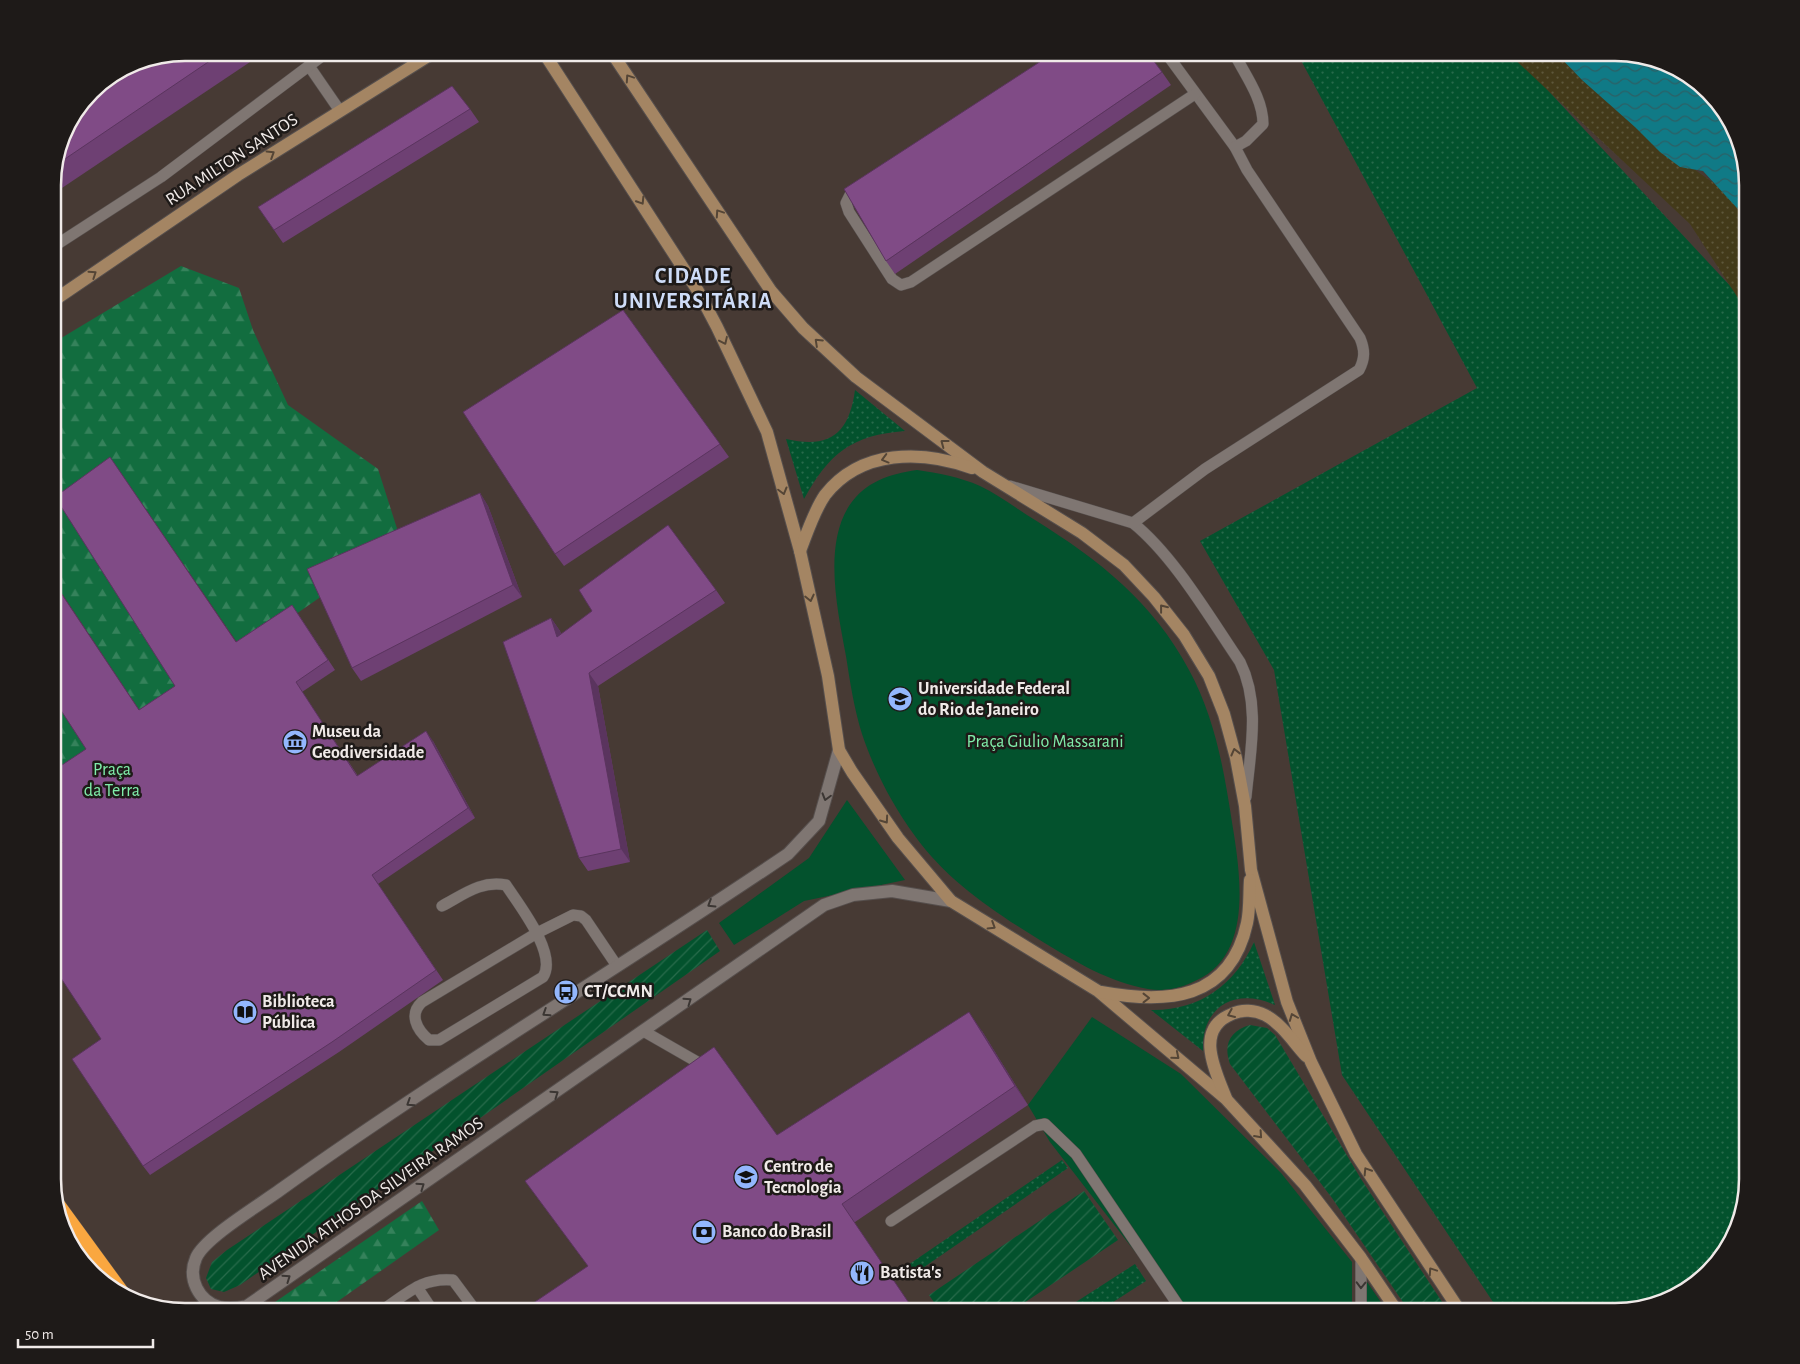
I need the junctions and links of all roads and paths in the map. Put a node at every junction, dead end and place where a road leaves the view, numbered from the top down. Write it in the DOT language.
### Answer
graph roads {
  1 [pos="315,61"];
  2 [pos="417,61"];
  3 [pos="541,61"];
  4 [pos="550,61"];
  5 [pos="618,61"];
  6 [pos="1172,61"];
  7 [pos="1239,61"];
  8 [pos="309,66"];
  9 [pos="1195,94"];
  10 [pos="340,111"];
  11 [pos="1236,147"];
  12 [pos="615,160"];
  13 [pos="868,182"];
  14 [pos="62,241"];
  15 [pos="62,295"];
  16 [pos="983,472"];
  17 [pos="1002,484"];
  18 [pos="1133,523"];
  19 [pos="800,551"];
  20 [pos="839,750"];
  21 [pos="1245,806"];
  22 [pos="1251,870"];
  23 [pos="951,900"];
  24 [pos="442,906"];
  25 [pos="537,933"];
  26 [pos="617,966"];
  27 [pos="1098,991"];
  28 [pos="644,1032"];
  29 [pos="1311,1062"];
  30 [pos="712,1071"];
  31 [pos="1226,1099"];
  32 [pos="68,1220"];
  33 [pos="890,1221"];
  34 [pos="1361,1258"];
  35 [pos="111,1277"];
  36 [pos="417,1287"];
  37 [pos="211,1303"];
  38 [pos="251,1303"];
  39 [pos="395,1303"];
  40 [pos="427,1303"];
  41 [pos="470,1303"];
  42 [pos="1176,1303"];
  43 [pos="1361,1303"];
  44 [pos="1391,1303"];
  45 [pos="1454,1303"];
  1 -- 8 [label="lane"];
  2 -- 10 [label="street, RUA MILTON SANTOS"];
  3 -- 12 [label="street"];
  4 -- 12 [label="street"];
  16 -- 5 [label="street, one-way"];
  6 -- 9 [label="lane"];
  7 -- 11 [label="lane"];
  8 -- 10 [label="lane"];
  8 -- 14 [label="lane"];
  9 -- 11 [label="lane"];
  9 -- 13 [label="lane"];
  15 -- 10 [label="street, RUA MILTON SANTOS, one-way"];
  11 -- 18 [label="lane"];
  12 -- 19 [label="street, one-way"];
  16 -- 17 [label="street"];
  16 -- 19 [label="street, one-way"];
  17 -- 18 [label="lane"];
  21 -- 17 [label="street, one-way"];
  18 -- 21 [label="lane"];
  19 -- 20 [label="street, one-way"];
  20 -- 23 [label="street, one-way"];
  20 -- 26 [label="street, AVENIDA ATHOS DA SILVEIRA RAMOS, one-way"];
  21 -- 22 [label="street"];
  27 -- 22 [label="street, one-way"];
  29 -- 22 [label="street, one-way"];
  23 -- 27 [label="street, one-way"];
  28 -- 23 [label="street, AVENIDA ATHOS DA SILVEIRA RAMOS, one-way"];
  24 -- 25 [label="lane"];
  25 -- 25 [label="lane"];
  25 -- 26 [label="lane"];
  26 -- 37 [label="street, AVENIDA ATHOS DA SILVEIRA RAMOS, one-way"];
  27 -- 31 [label="street, one-way"];
  28 -- 30 [label="lane"];
  38 -- 28 [label="street, AVENIDA ATHOS DA SILVEIRA RAMOS, one-way"];
  29 -- 31 [label="street, one-way"];
  45 -- 29 [label="street, one-way"];
  31 -- 34 [label="street, one-way"];
  32 -- 35 [label="highway"];
  33 -- 42 [label="lane"];
  34 -- 43 [label="lane, one-way"];
  34 -- 44 [label="street"];
  36 -- 39 [label="lane"];
  36 -- 40 [label="lane"];
  36 -- 41 [label="lane"];
}
